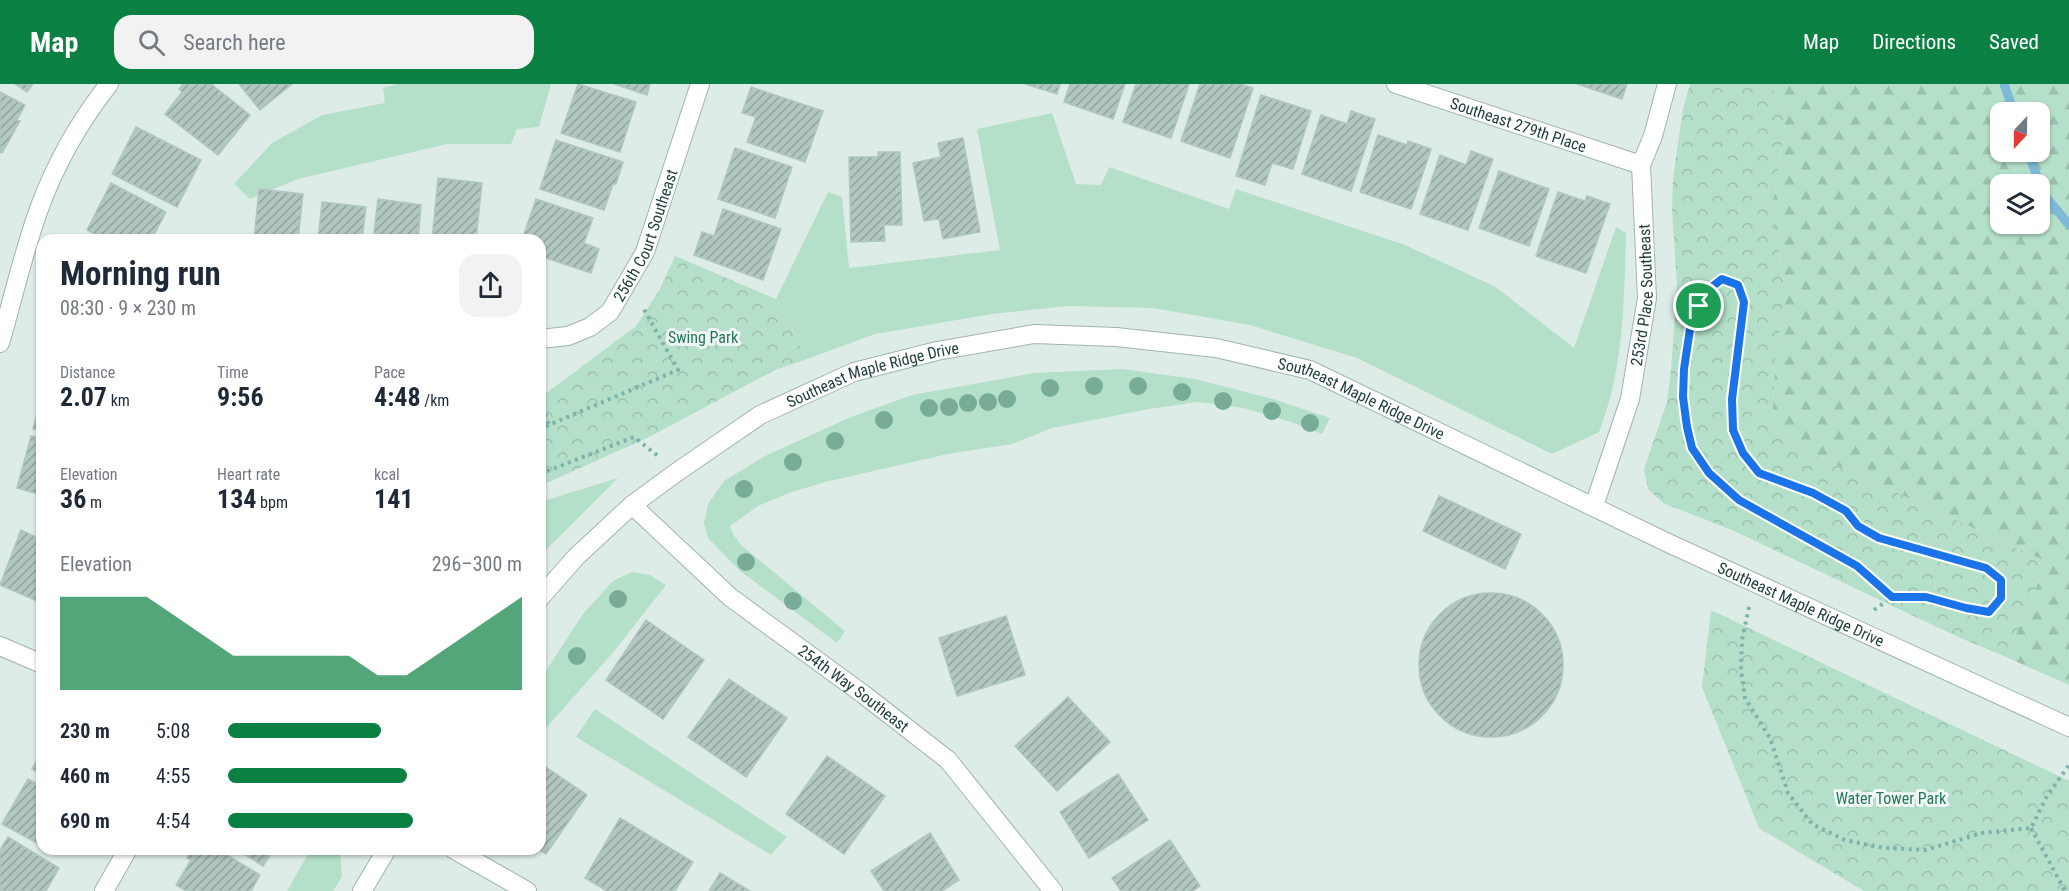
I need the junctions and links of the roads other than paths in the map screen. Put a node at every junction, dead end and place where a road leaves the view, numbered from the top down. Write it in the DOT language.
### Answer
graph roads {
  1 [pos="109,84"];
  2 [pos="700,84"];
  3 [pos="1396,84"];
  4 [pos="1667,84"];
  5 [pos="1641,165"];
  6 [pos="546,338"];
  7 [pos="0,343"];
  8 [pos="632,505"];
  9 [pos="1594,506"];
  10 [pos="546,591"];
  11 [pos="0,646"];
  12 [pos="36,661"];
  13 [pos="2069,727"];
  14 [pos="125,855"];
  15 [pos="383,855"];
  16 [pos="464,855"];
  17 [pos="104,891"];
  18 [pos="362,891"];
  19 [pos="527,891"];
  20 [pos="1053,891"];
  1 -- 7 [label="street"];
  2 -- 6 [label="street, 256th Court Southeast"];
  3 -- 5 [label="street, Southeast 279th Place"];
  4 -- 5 [label="street, 253rd Place Southeast"];
  5 -- 9 [label="street, 253rd Place Southeast"];
  8 -- 9 [label="street, Southeast Maple Ridge Drive"];
  8 -- 10 [label="street, Southeast Maple Ridge Drive"];
  8 -- 20 [label="street, 254th Way Southeast"];
  9 -- 13 [label="street, Southeast Maple Ridge Drive"];
  11 -- 12 [label="street"];
  14 -- 17 [label="street"];
  15 -- 18 [label="street"];
  16 -- 19 [label="street"];
}
